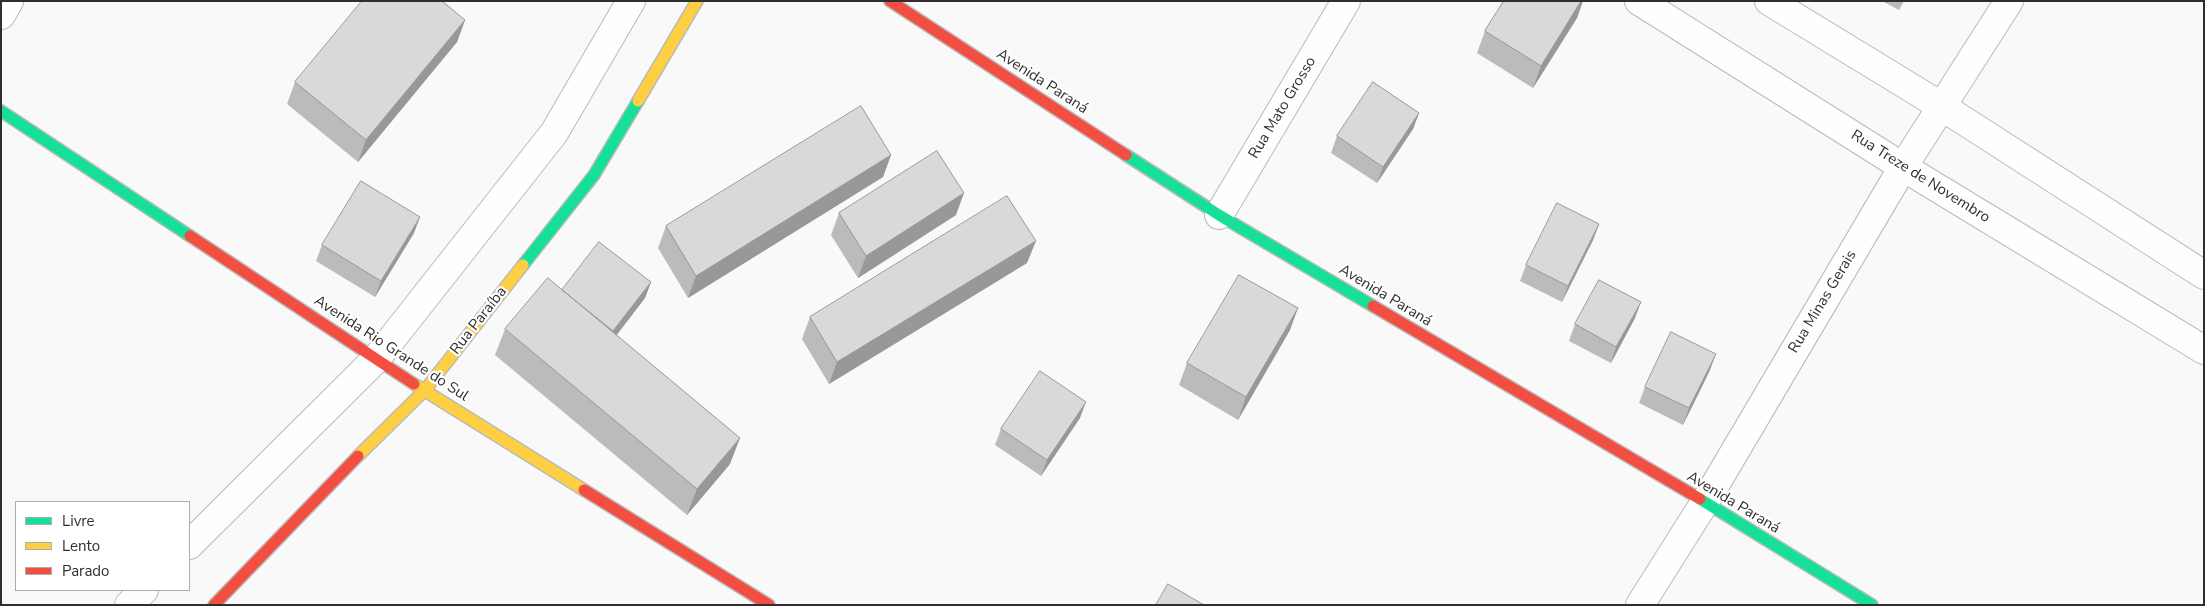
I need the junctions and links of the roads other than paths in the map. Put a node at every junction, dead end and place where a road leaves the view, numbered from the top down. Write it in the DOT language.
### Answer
graph roads {
  1 [pos="9,1"];
  2 [pos="631,1"];
  3 [pos="697,1"];
  4 [pos="890,1"];
  5 [pos="1346,1"];
  6 [pos="1639,1"];
  7 [pos="1769,1"];
  8 [pos="2009,1"];
  9 [pos="1,14"];
  10 [pos="1941,106"];
  11 [pos="1,111"];
  12 [pos="1903,167"];
  13 [pos="1219,215"];
  14 [pos="2204,275"];
  15 [pos="2204,350"];
  16 [pos="376,359"];
  17 [pos="425,390"];
  18 [pos="1705,502"];
  19 [pos="190,544"];
  20 [pos="143,591"];
  21 [pos="129,605"];
  22 [pos="214,605"];
  23 [pos="770,605"];
  24 [pos="1640,605"];
  25 [pos="1872,605"];
  1 -- 9 [label="street"];
  2 -- 16 [label="street"];
  3 -- 17 [label="street, Rua Paraíba"];
  4 -- 13 [label="street, Avenida Paraná"];
  5 -- 13 [label="street, Rua Mato Grosso"];
  6 -- 12 [label="street, Rua Treze de Novembro"];
  7 -- 10 [label="street"];
  8 -- 10 [label="street, Rua Minas Gerais"];
  10 -- 12 [label="street, Rua Minas Gerais"];
  10 -- 14 [label="street"];
  11 -- 16 [label="street, Avenida Rio Grande do Sul"];
  12 -- 15 [label="street, Rua Treze de Novembro"];
  12 -- 18 [label="street, Rua Minas Gerais"];
  13 -- 18 [label="street, Avenida Paraná"];
  16 -- 17 [label="street, Avenida Rio Grande do Sul"];
  16 -- 19 [label="street"];
  17 -- 22 [label="street, Rua Paraíba"];
  17 -- 23 [label="street, Avenida Rio Grande do Sul"];
  18 -- 24 [label="street, Rua Minas Gerais"];
  18 -- 25 [label="street, Avenida Paraná"];
  20 -- 21 [label="street"];
}
